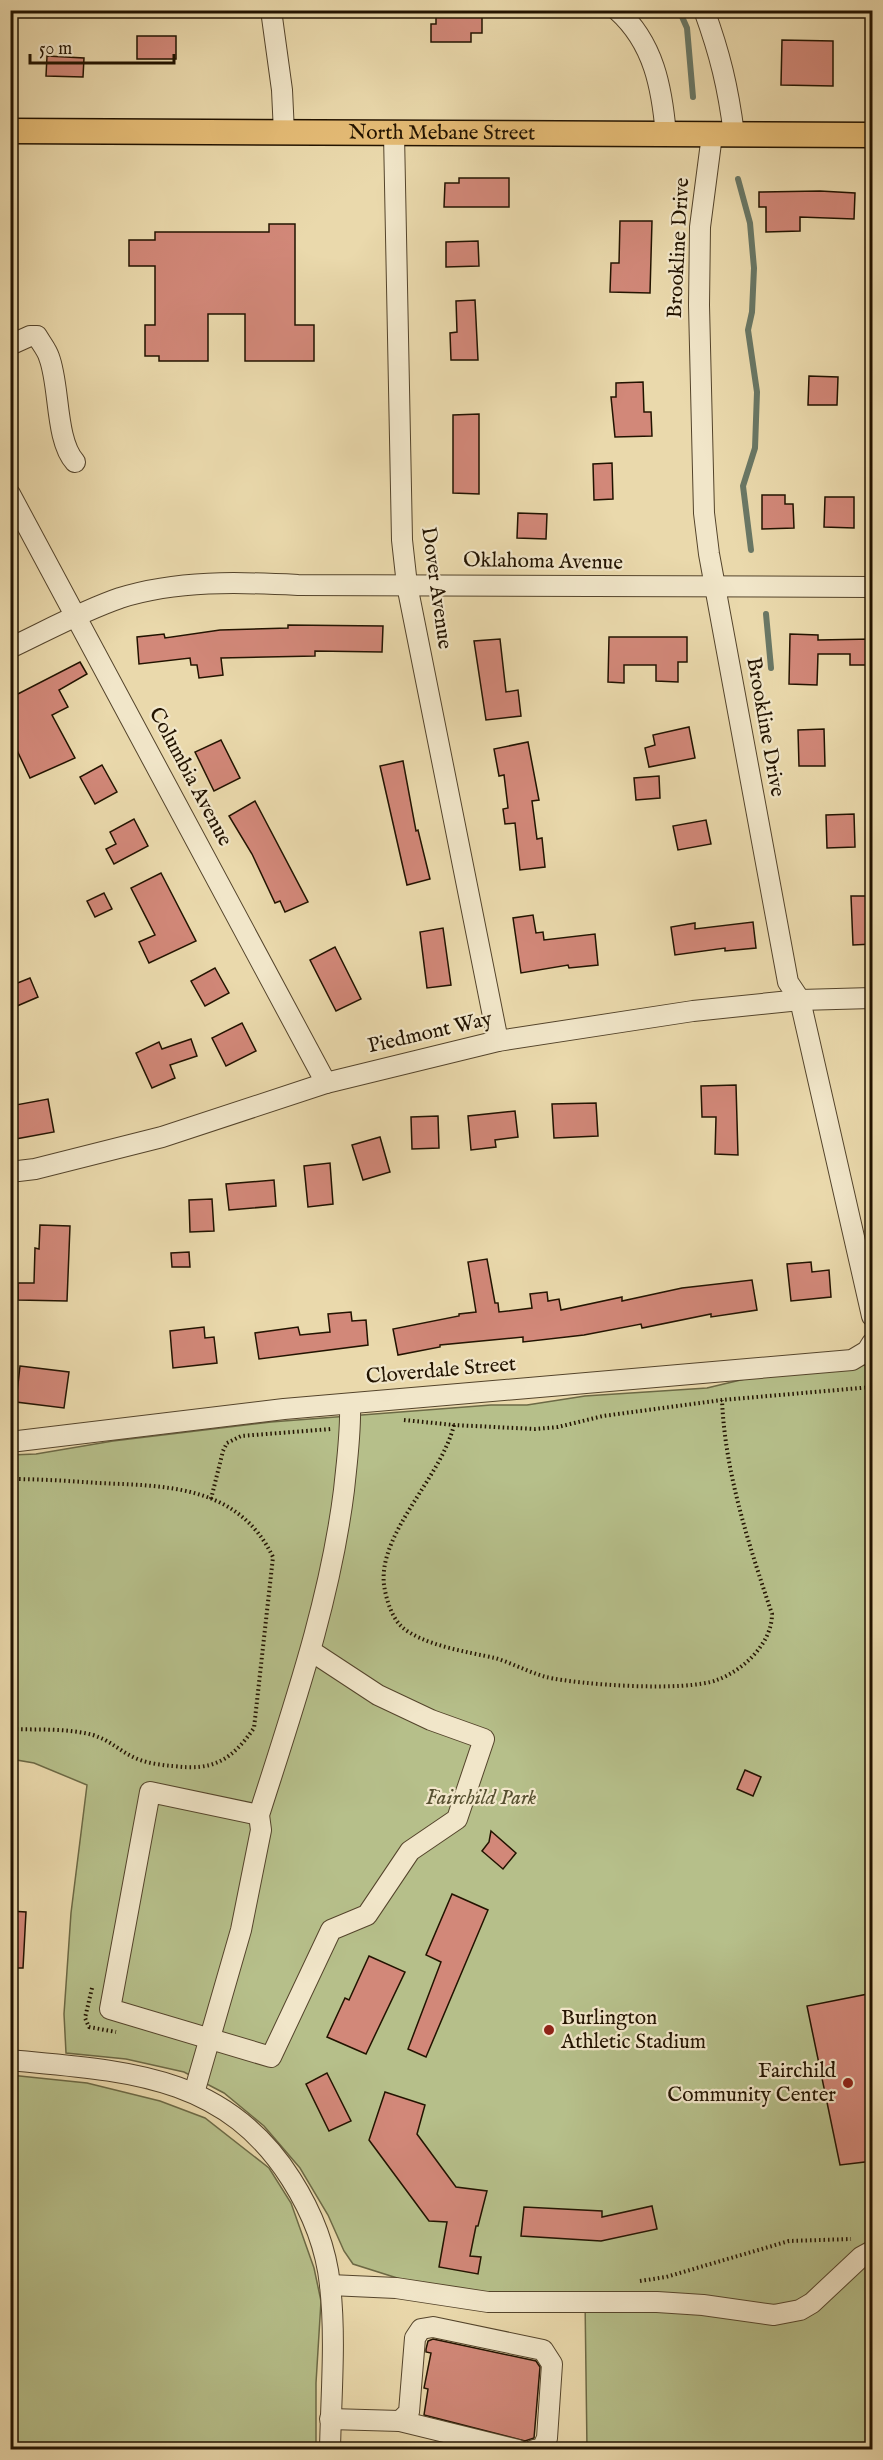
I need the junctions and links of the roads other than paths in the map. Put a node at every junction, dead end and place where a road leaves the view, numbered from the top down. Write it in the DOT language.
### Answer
graph roads {
  1 [pos="271,10"];
  2 [pos="617,10"];
  3 [pos="704,10"];
  4 [pos="10,131"];
  5 [pos="284,133"];
  6 [pos="394,134"];
  7 [pos="666,135"];
  8 [pos="723,135"];
  9 [pos="873,135"];
  10 [pos="10,345"];
  11 [pos="75,462"];
  12 [pos="10,494"];
  13 [pos="407,585"];
  14 [pos="873,587"];
  15 [pos="715,588"];
  16 [pos="78,616"];
  17 [pos="10,648"];
  18 [pos="873,998"];
  19 [pos="800,1000"];
  20 [pos="498,1041"];
  21 [pos="326,1083"];
  22 [pos="10,1172"];
  23 [pos="873,1316"];
  24 [pos="872,1344"];
  25 [pos="350,1404"];
  26 [pos="10,1442"];
  27 [pos="311,1651"];
  28 [pos="259,1815"];
  29 [pos="211,2039"];
  30 [pos="10,2060"];
  31 [pos="194,2092"];
  32 [pos="873,2251"];
  33 [pos="330,2285"];
  34 [pos="330,2419"];
  35 [pos="400,2421"];
  36 [pos="330,2450"];
  37 [pos="518,2450"];
  38 [pos="534,2450"];
  1 -- 5 [label="street"];
  2 -- 7 [label="street"];
  3 -- 8 [label="street, Brookline Drive"];
  4 -- 5 [label="main road, North Mebane Street"];
  5 -- 6 [label="main road, North Mebane Street"];
  6 -- 7 [label="main road, North Mebane Street"];
  6 -- 13 [label="street, Dover Avenue"];
  7 -- 8 [label="main road, North Mebane Street"];
  8 -- 9 [label="main road, North Mebane Street"];
  8 -- 15 [label="street, Brookline Drive"];
  10 -- 11 [label="street"];
  12 -- 16 [label="street, Columbia Avenue"];
  13 -- 15 [label="street, Oklahoma Avenue"];
  13 -- 16 [label="street, Oklahoma Avenue"];
  13 -- 20 [label="street, Dover Avenue"];
  14 -- 15 [label="street, Oklahoma Avenue"];
  15 -- 19 [label="street, Brookline Drive"];
  16 -- 17 [label="street, Oklahoma Avenue"];
  16 -- 21 [label="street, Columbia Avenue"];
  18 -- 19 [label="street, Piedmont Way"];
  19 -- 20 [label="street, Piedmont Way"];
  19 -- 23 [label="street, Brookline Drive"];
  20 -- 21 [label="street, Piedmont Way"];
  21 -- 22 [label="street, Piedmont Way"];
  24 -- 25 [label="street, Cloverdale Street"];
  25 -- 26 [label="street, Cloverdale Street"];
  25 -- 27 [label="street"];
  27 -- 28 [label="street"];
  27 -- 29 [label="street"];
  28 -- 29 [label="street"];
  28 -- 29 [label="street"];
  29 -- 31 [label="street"];
  30 -- 31 [label="street"];
  31 -- 33 [label="street"];
  32 -- 33 [label="street"];
  33 -- 34 [label="street"];
  34 -- 35 [label="street"];
  34 -- 36 [label="street"];
  35 -- 37 [label="street"];
  35 -- 38 [label="street"];
}
